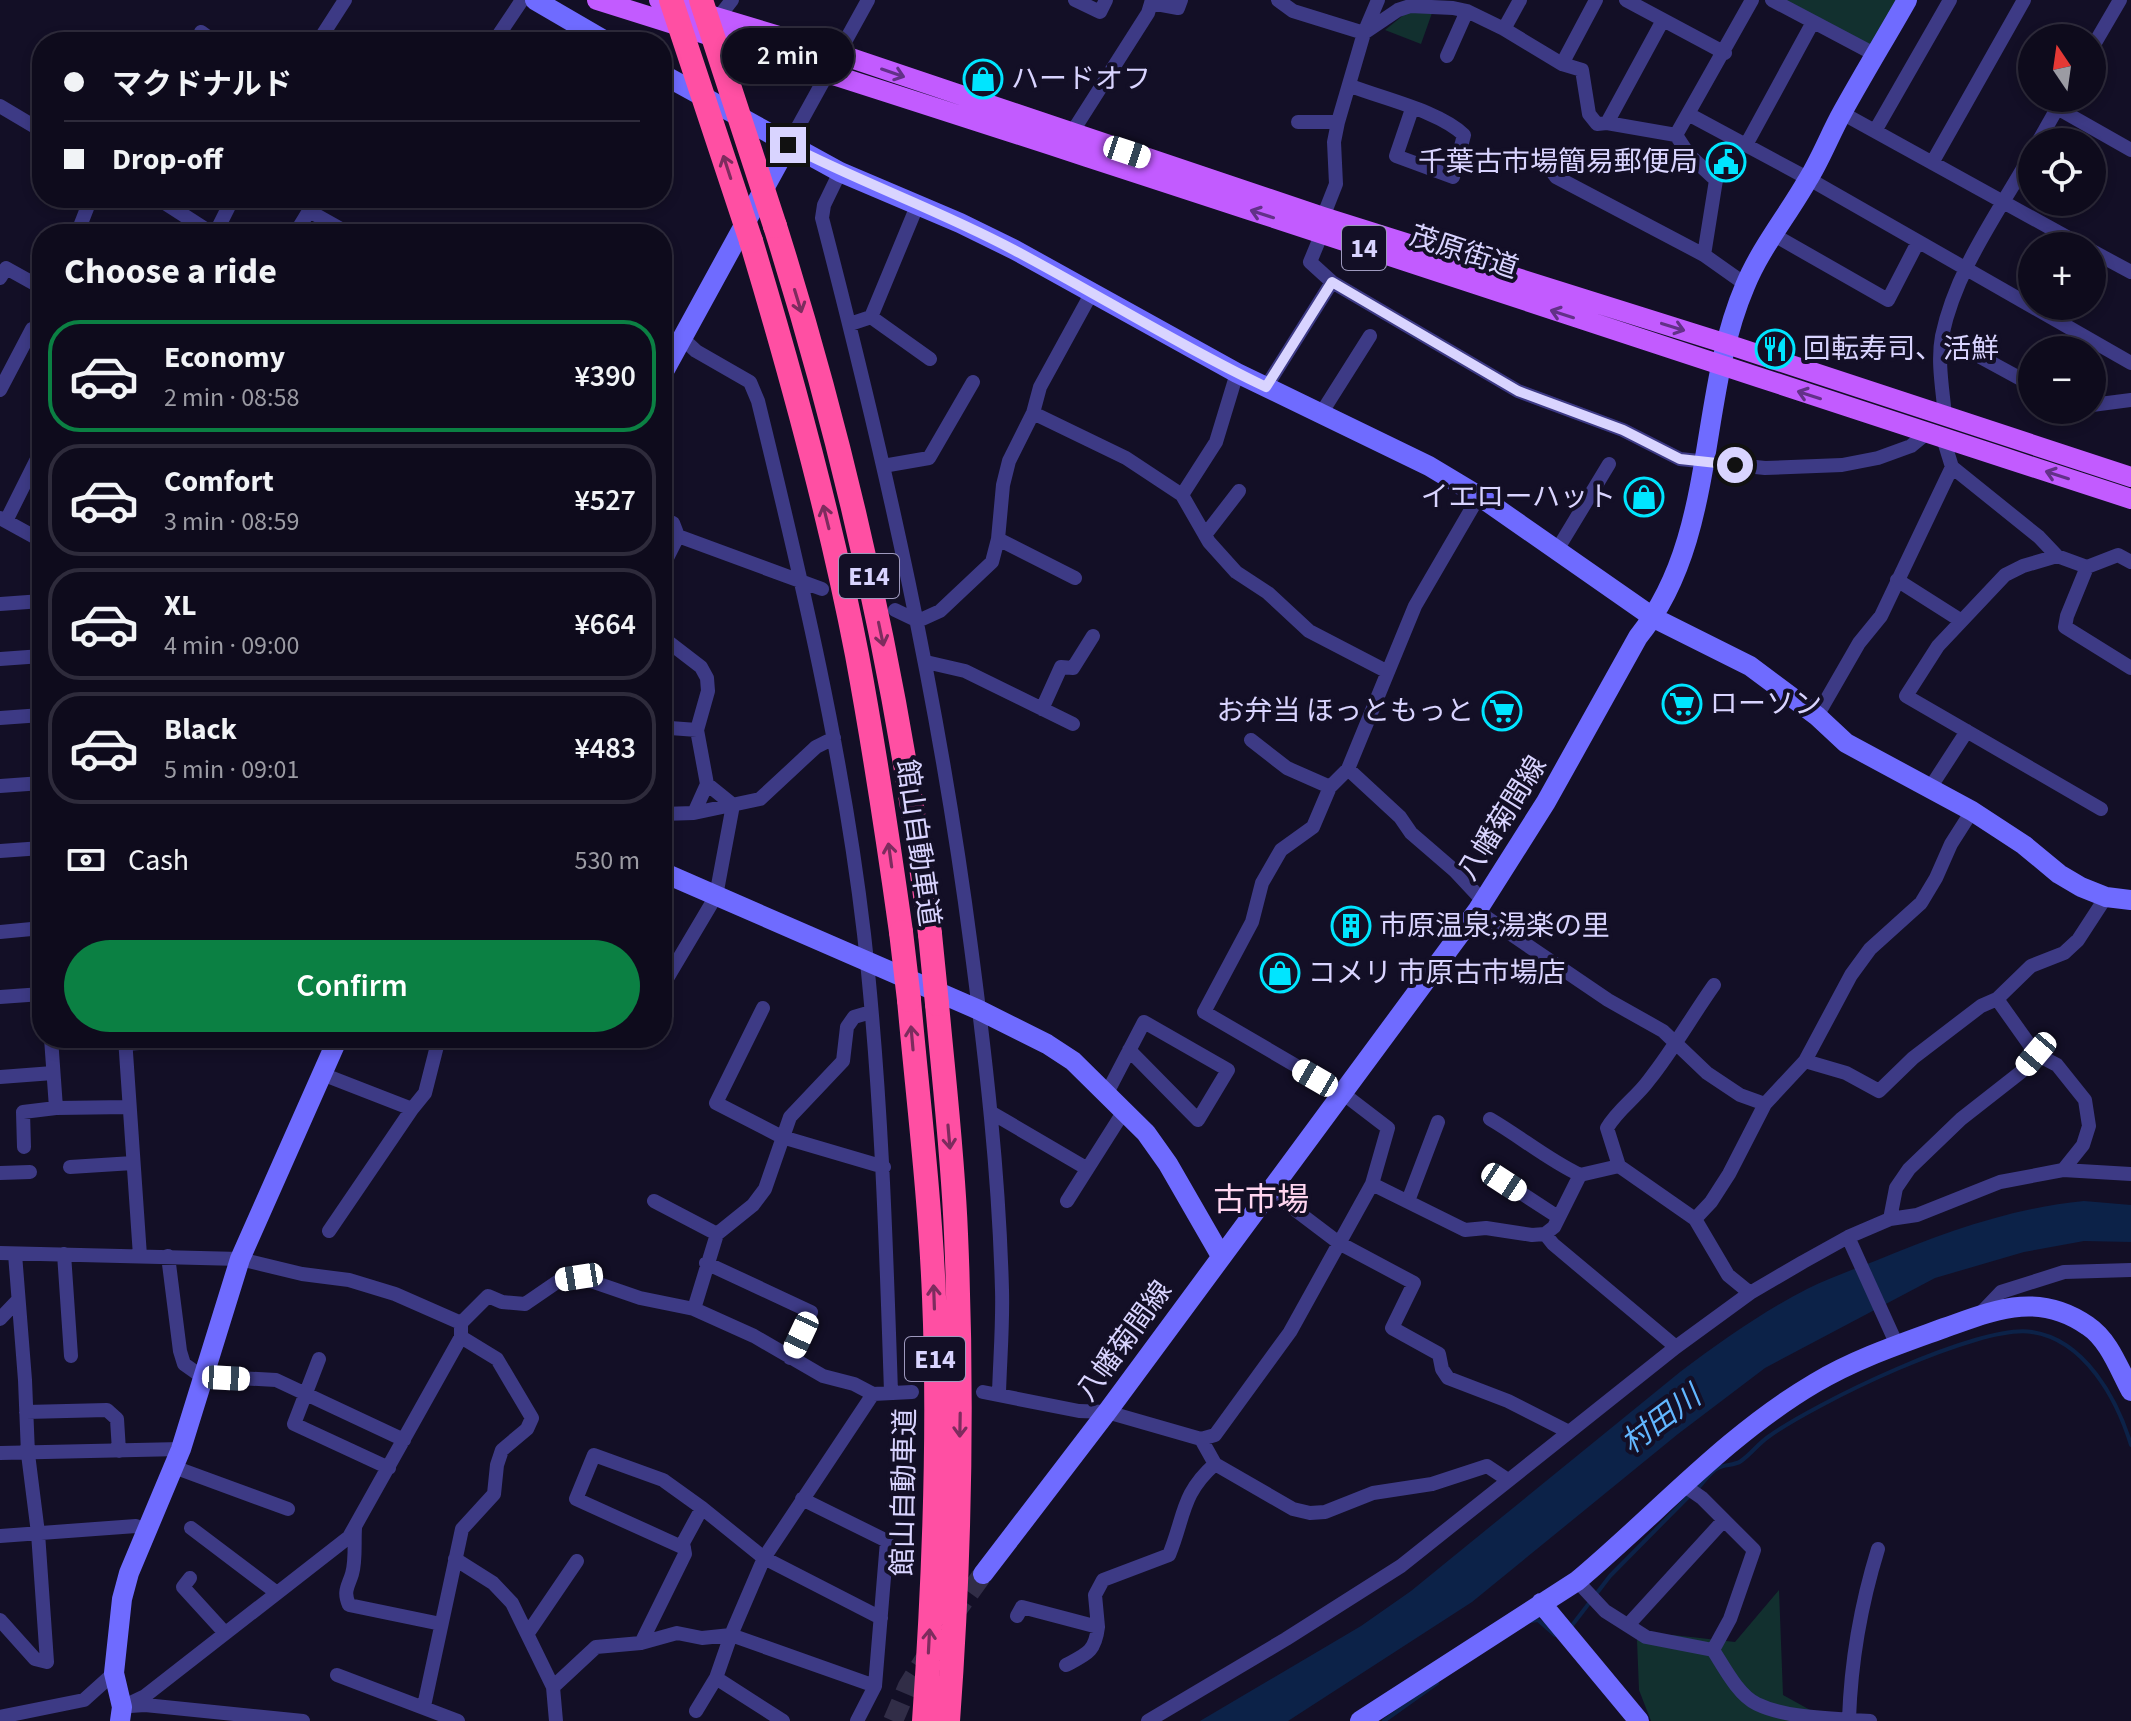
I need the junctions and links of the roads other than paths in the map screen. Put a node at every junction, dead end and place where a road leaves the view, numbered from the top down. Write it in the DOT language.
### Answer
graph roads {
  1 [pos="345,0"];
  2 [pos="522,0"];
  3 [pos="535,0"];
  4 [pos="597,0"];
  5 [pos="659,0"];
  6 [pos="671,0"];
  7 [pos="701,0"];
  8 [pos="732,0"];
  9 [pos="868,0"];
  10 [pos="1075,0"];
  11 [pos="1106,0"];
  12 [pos="1181,0"];
  13 [pos="1278,0"];
  14 [pos="1378,0"];
  15 [pos="1520,0"];
  16 [pos="1596,0"];
  17 [pos="1626,0"];
  18 [pos="1752,0"];
  19 [pos="1772,0"];
  20 [pos="1907,0"];
  21 [pos="1950,0"];
  22 [pos="2120,0"];
  23 [pos="1151,1"];
  24 [pos="2019,2"];
  25 [pos="1296,6"];
  26 [pos="1467,11"];
  27 [pos="718,18"];
  28 [pos="1663,20"];
  29 [pos="1813,22"];
  30 [pos="2106,24"];
  31 [pos="1504,29"];
  32 [pos="324,32"];
  33 [pos="501,32"];
  34 [pos="590,32"];
  35 [pos="1364,33"];
  36 [pos="1725,53"];
  37 [pos="1876,55"];
  38 [pos="1447,56"];
  39 [pos="833,63"];
  40 [pos="1562,64"];
  41 [pos="672,80"];
  42 [pos="1351,86"];
  43 [pos="0,106"];
  44 [pos="1412,109"];
  45 [pos="2074,112"];
  46 [pos="1842,113"];
  47 [pos="1690,115"];
  48 [pos="1298,122"];
  49 [pos="1338,122"];
  50 [pos="1607,123"];
  51 [pos="32,125"];
  52 [pos="1875,131"];
  53 [pos="1071,134"];
  54 [pos="1676,135"];
  55 [pos="788,145"];
  56 [pos="1746,145"];
  57 [pos="2131,150"];
  58 [pos="1932,163"];
  59 [pos="1548,166"];
  60 [pos="840,172"];
  61 [pos="2018,178"];
  62 [pos="1809,179"];
  63 [pos="2004,202"];
  64 [pos="917,206"];
  65 [pos="173,208"];
  66 [pos="198,224"];
  67 [pos="301,224"];
  68 [pos="332,224"];
  69 [pos="1322,225"];
  70 [pos="2058,232"];
  71 [pos="1774,235"];
  72 [pos="1918,242"];
  73 [pos="1704,255"];
  74 [pos="2106,259"];
  75 [pos="1964,270"];
  76 [pos="2131,272"];
  77 [pos="0,278"];
  78 [pos="32,282"];
  79 [pos="1332,282"];
  80 [pos="1745,284"];
  81 [pos="1091,294"];
  82 [pos="871,317"];
  83 [pos="850,324"];
  84 [pos="32,329"];
  85 [pos="1370,336"];
  86 [pos="1942,336"];
  87 [pos="682,338"];
  88 [pos="1727,344"];
  89 [pos="672,356"];
  90 [pos="930,359"];
  91 [pos="2131,363"];
  92 [pos="1721,367"];
  93 [pos="1237,373"];
  94 [pos="2018,377"];
  95 [pos="973,382"];
  96 [pos="1266,387"];
  97 [pos="0,390"];
  98 [pos="2131,400"];
  99 [pos="2106,403"];
  100 [pos="1322,412"];
  101 [pos="1033,413"];
  102 [pos="1945,417"];
  103 [pos="1936,435"];
  104 [pos="1704,462"];
  105 [pos="1609,464"];
  106 [pos="883,466"];
  107 [pos="32,467"];
  108 [pos="1952,467"];
  109 [pos="2131,477"];
  110 [pos="1239,491"];
  111 [pos="1182,495"];
  112 [pos="1479,496"];
  113 [pos="2131,499"];
  114 [pos="3,520"];
  115 [pos="672,523"];
  116 [pos="1205,535"];
  117 [pos="32,536"];
  118 [pos="678,536"];
  119 [pos="998,539"];
  120 [pos="672,548"];
  121 [pos="1557,550"];
  122 [pos="2057,556"];
  123 [pos="2131,562"];
  124 [pos="2087,567"];
  125 [pos="1075,578"];
  126 [pos="1897,580"];
  127 [pos="802,581"];
  128 [pos="822,589"];
  129 [pos="32,602"];
  130 [pos="0,604"];
  131 [pos="895,610"];
  132 [pos="1654,618"];
  133 [pos="1960,620"];
  134 [pos="918,621"];
  135 [pos="1093,636"];
  136 [pos="672,645"];
  137 [pos="32,657"];
  138 [pos="0,659"];
  139 [pos="926,662"];
  140 [pos="2131,668"];
  141 [pos="1386,671"];
  142 [pos="1042,709"];
  143 [pos="32,716"];
  144 [pos="1817,716"];
  145 [pos="0,718"];
  146 [pos="1073,724"];
  147 [pos="672,728"];
  148 [pos="697,730"];
  149 [pos="1967,731"];
  150 [pos="834,738"];
  151 [pos="1251,740"];
  152 [pos="1348,769"];
  153 [pos="32,784"];
  154 [pos="707,784"];
  155 [pos="0,786"];
  156 [pos="1330,787"];
  157 [pos="1930,788"];
  158 [pos="733,805"];
  159 [pos="2101,809"];
  160 [pos="1972,811"];
  161 [pos="694,813"];
  162 [pos="672,814"];
  163 [pos="32,849"];
  164 [pos="0,851"];
  165 [pos="672,876"];
  166 [pos="716,896"];
  167 [pos="2106,897"];
  168 [pos="2131,900"];
  169 [pos="1480,906"];
  170 [pos="32,929"];
  171 [pos="0,932"];
  172 [pos="672,958"];
  173 [pos="866,962"];
  174 [pos="1714,985"];
  175 [pos="32,995"];
  176 [pos="0,997"];
  177 [pos="1997,999"];
  178 [pos="763,1008"];
  179 [pos="979,1010"];
  180 [pos="871,1012"];
  181 [pos="1674,1042"];
  182 [pos="52,1048"];
  183 [pos="125,1048"];
  184 [pos="334,1048"];
  185 [pos="436,1048"];
  186 [pos="1129,1050"];
  187 [pos="2036,1054"];
  188 [pos="1805,1061"];
  189 [pos="53,1073"];
  190 [pos="322,1074"];
  191 [pos="0,1077"];
  192 [pos="1341,1092"];
  193 [pos="1107,1093"];
  194 [pos="1765,1104"];
  195 [pos="129,1107"];
  196 [pos="56,1108"];
  197 [pos="412,1109"];
  198 [pos="1124,1111"];
  199 [pos="992,1113"];
  200 [pos="1490,1119"];
  201 [pos="1438,1122"];
  202 [pos="782,1137"];
  203 [pos="24,1147"];
  204 [pos="133,1163"];
  205 [pos="1619,1166"];
  206 [pos="70,1167"];
  207 [pos="884,1167"];
  208 [pos="1086,1168"];
  209 [pos="2063,1170"];
  210 [pos="30,1172"];
  211 [pos="0,1173"];
  212 [pos="2131,1174"];
  213 [pos="1580,1175"];
  214 [pos="1504,1182"];
  215 [pos="1372,1184"];
  216 [pos="1269,1190"];
  217 [pos="654,1201"];
  218 [pos="1067,1201"];
  219 [pos="1408,1201"];
  220 [pos="1558,1217"];
  221 [pos="1695,1219"];
  222 [pos="1890,1219"];
  223 [pos="329,1231"];
  224 [pos="717,1234"];
  225 [pos="1545,1234"];
  226 [pos="1848,1237"];
  227 [pos="1339,1243"];
  228 [pos="7,1253"];
  229 [pos="64,1254"];
  230 [pos="140,1256"];
  231 [pos="168,1256"];
  232 [pos="1221,1256"];
  233 [pos="240,1259"];
  234 [pos="706,1263"];
  235 [pos="2131,1270"];
  236 [pos="1750,1293"];
  237 [pos="18,1300"];
  238 [pos="694,1309"];
  239 [pos="1978,1316"];
  240 [pos="0,1319"];
  241 [pos="461,1330"];
  242 [pos="1897,1345"];
  243 [pos="1676,1347"];
  244 [pos="71,1356"];
  245 [pos="790,1358"];
  246 [pos="319,1359"];
  247 [pos="201,1376"];
  248 [pos="2131,1391"];
  249 [pos="891,1392"];
  250 [pos="912,1392"];
  251 [pos="983,1392"];
  252 [pos="999,1393"];
  253 [pos="306,1394"];
  254 [pos="873,1394"];
  255 [pos="26,1412"];
  256 [pos="1107,1412"];
  257 [pos="1569,1432"];
  258 [pos="1201,1439"];
  259 [pos="404,1440"];
  260 [pos="119,1451"];
  261 [pos="0,1453"];
  262 [pos="28,1454"];
  263 [pos="176,1457"];
  264 [pos="1215,1464"];
  265 [pos="389,1468"];
  266 [pos="1508,1480"];
  267 [pos="1682,1484"];
  268 [pos="802,1499"];
  269 [pos="702,1508"];
  270 [pos="288,1509"];
  271 [pos="1724,1520"];
  272 [pos="191,1528"];
  273 [pos="355,1528"];
  274 [pos="146,1531"];
  275 [pos="38,1533"];
  276 [pos="0,1536"];
  277 [pos="684,1548"];
  278 [pos="1878,1549"];
  279 [pos="764,1558"];
  280 [pos="455,1559"];
  281 [pos="577,1561"];
  282 [pos="983,1574"];
  283 [pos="190,1578"];
  284 [pos="1577,1581"];
  285 [pos="277,1593"];
  286 [pos="1541,1603"];
  287 [pos="1017,1616"];
  288 [pos="0,1617"];
  289 [pos="881,1618"];
  290 [pos="441,1624"];
  291 [pos="1628,1625"];
  292 [pos="1098,1627"];
  293 [pos="225,1633"];
  294 [pos="528,1633"];
  295 [pos="731,1635"];
  296 [pos="641,1643"];
  297 [pos="1713,1650"];
  298 [pos="1066,1665"];
  299 [pos="114,1673"];
  300 [pos="337,1675"];
  301 [pos="716,1678"];
  302 [pos="875,1686"];
  303 [pos="553,1687"];
  304 [pos="424,1706"];
  305 [pos="696,1711"];
  306 [pos="121,1714"];
  307 [pos="0,1717"];
  308 [pos="936,1720"];
  309 [pos="1844,1720"];
  310 [pos="303,1721"];
  311 [pos="458,1721"];
  312 [pos="556,1721"];
  313 [pos="783,1721"];
  314 [pos="857,1721"];
  315 [pos="1148,1721"];
  316 [pos="1360,1721"];
  317 [pos="1639,1721"];
  318 [pos="1870,1721"];
  1 -- 32 [label="street"];
  2 -- 33 [label="street"];
  3 -- 34 [label="street"];
  4 -- 39 [label="main road, 茂原街道 / 14"];
  5 -- 27 [label="main road, 茂原街道 / 14"];
  308 -- 6 [label="highway, 館山自動車道 / E14, one-way, bridge"];
  7 -- 308 [label="highway, 館山自動車道 / E14, one-way, bridge"];
  8 -- 27 [label="street"];
  9 -- 39 [label="street"];
  10 -- 11 [label="street"];
  12 -- 23 [label="street"];
  13 -- 25 [label="street"];
  14 -- 35 [label="street"];
  15 -- 31 [label="street"];
  16 -- 40 [label="street"];
  17 -- 28 [label="street"];
  18 -- 36 [label="street"];
  19 -- 29 [label="street"];
  20 -- 37 [label="street, 八幡菊間線"];
  21 -- 52 [label="street"];
  22 -- 30 [label="street"];
  23 -- 53 [label="street"];
  24 -- 58 [label="street"];
  25 -- 35 [label="street"];
  26 -- 31 [label="street"];
  26 -- 35 [label="street"];
  26 -- 38 [label="street"];
  27 -- 39 [label="main road, 茂原街道 / 14"];
  28 -- 36 [label="street"];
  28 -- 50 [label="street"];
  29 -- 37 [label="street"];
  29 -- 56 [label="street"];
  31 -- 40 [label="street"];
  35 -- 42 [label="street"];
  36 -- 47 [label="street"];
  37 -- 46 [label="street, 八幡菊間線"];
  39 -- 53 [label="main road, 茂原街道 / 14, one-way"];
  39 -- 55 [label="street"];
  69 -- 39 [label="main road, 茂原街道 / 14, one-way"];
  40 -- 50 [label="street"];
  41 -- 55 [label="street"];
  42 -- 44 [label="street"];
  42 -- 49 [label="street"];
  43 -- 51 [label="street"];
  44 -- 44 [label="street"];
  45 -- 57 [label="street"];
  46 -- 52 [label="street"];
  46 -- 62 [label="street, 八幡菊間線"];
  47 -- 54 [label="street"];
  47 -- 56 [label="street"];
  48 -- 49 [label="street"];
  49 -- 69 [label="street"];
  50 -- 54 [label="street"];
  52 -- 58 [label="street"];
  53 -- 69 [label="main road, 茂原街道 / 14"];
  54 -- 73 [label="street"];
  55 -- 60 [label="street"];
  55 -- 87 [label="street"];
  56 -- 62 [label="street"];
  58 -- 63 [label="street"];
  59 -- 73 [label="street"];
  60 -- 64 [label="street"];
  60 -- 83 [label="street"];
  61 -- 63 [label="street"];
  62 -- 71 [label="street, 八幡菊間線"];
  62 -- 72 [label="street"];
  63 -- 70 [label="street"];
  63 -- 75 [label="street"];
  64 -- 81 [label="street"];
  64 -- 82 [label="street"];
  65 -- 66 [label="street"];
  67 -- 68 [label="street"];
  69 -- 79 [label="street"];
  69 -- 88 [label="main road, 茂原街道 / 14, one-way"];
  92 -- 69 [label="main road, 茂原街道 / 14, one-way"];
  71 -- 72 [label="street"];
  71 -- 80 [label="street, 八幡菊間線"];
  72 -- 75 [label="street"];
  73 -- 80 [label="street"];
  74 -- 76 [label="street"];
  75 -- 86 [label="street"];
  75 -- 91 [label="street"];
  77 -- 78 [label="street"];
  79 -- 96 [label="street"];
  79 -- 104 [label="street"];
  80 -- 88 [label="street, 八幡菊間線"];
  81 -- 93 [label="street"];
  81 -- 101 [label="street"];
  82 -- 83 [label="street"];
  82 -- 90 [label="street"];
  83 -- 106 [label="street"];
  84 -- 97 [label="street"];
  85 -- 100 [label="street"];
  86 -- 94 [label="street"];
  86 -- 102 [label="street"];
  87 -- 89 [label="street"];
  87 -- 127 [label="street"];
  88 -- 92 [label="street, 八幡菊間線"];
  88 -- 102 [label="main road, 茂原街道 / 14"];
  103 -- 92 [label="main road, 茂原街道 / 14, one-way"];
  92 -- 104 [label="street, 八幡菊間線"];
  93 -- 96 [label="street"];
  93 -- 111 [label="street"];
  95 -- 106 [label="street"];
  96 -- 100 [label="street"];
  98 -- 99 [label="street"];
  100 -- 112 [label="street"];
  101 -- 111 [label="street"];
  101 -- 119 [label="street"];
  102 -- 109 [label="main road, 茂原街道 / 14"];
  103 -- 104 [label="street"];
  103 -- 108 [label="street"];
  113 -- 103 [label="main road, 茂原街道 / 14, one-way"];
  104 -- 132 [label="street, 八幡菊間線"];
  105 -- 121 [label="street"];
  106 -- 134 [label="street"];
  107 -- 114 [label="street"];
  108 -- 122 [label="street"];
  108 -- 126 [label="street"];
  110 -- 116 [label="street"];
  111 -- 116 [label="street"];
  112 -- 121 [label="street"];
  112 -- 141 [label="street"];
  114 -- 117 [label="street"];
  115 -- 118 [label="street"];
  116 -- 141 [label="street"];
  118 -- 120 [label="street"];
  118 -- 127 [label="street"];
  119 -- 125 [label="street"];
  119 -- 134 [label="street"];
  121 -- 132 [label="street"];
  122 -- 124 [label="street"];
  122 -- 133 [label="street"];
  123 -- 124 [label="street"];
  124 -- 140 [label="street"];
  126 -- 133 [label="street"];
  126 -- 144 [label="street"];
  127 -- 128 [label="street"];
  127 -- 150 [label="street"];
  129 -- 130 [label="street"];
  131 -- 134 [label="street"];
  132 -- 144 [label="street"];
  132 -- 169 [label="street, 八幡菊間線"];
  133 -- 149 [label="street"];
  134 -- 139 [label="street"];
  135 -- 142 [label="street"];
  136 -- 148 [label="street"];
  137 -- 138 [label="street"];
  139 -- 142 [label="street"];
  139 -- 179 [label="street"];
  141 -- 152 [label="street"];
  142 -- 146 [label="street"];
  143 -- 145 [label="street"];
  144 -- 157 [label="street"];
  147 -- 148 [label="street"];
  148 -- 154 [label="street"];
  149 -- 157 [label="street"];
  149 -- 159 [label="street"];
  150 -- 158 [label="street"];
  150 -- 173 [label="street"];
  151 -- 156 [label="street"];
  152 -- 156 [label="street"];
  152 -- 169 [label="street"];
  153 -- 155 [label="street"];
  154 -- 158 [label="street"];
  154 -- 161 [label="street"];
  156 -- 192 [label="street"];
  157 -- 160 [label="street"];
  158 -- 161 [label="street"];
  158 -- 166 [label="street"];
  160 -- 167 [label="street"];
  160 -- 188 [label="street"];
  161 -- 162 [label="street"];
  163 -- 164 [label="street"];
  165 -- 166 [label="street"];
  166 -- 172 [label="street"];
  166 -- 173 [label="street"];
  167 -- 168 [label="street"];
  167 -- 177 [label="street"];
  169 -- 181 [label="street"];
  169 -- 192 [label="street, 八幡菊間線"];
  170 -- 171 [label="street"];
  173 -- 179 [label="street"];
  173 -- 180 [label="street"];
  174 -- 181 [label="street"];
  175 -- 176 [label="street"];
  177 -- 187 [label="street"];
  177 -- 188 [label="street"];
  178 -- 202 [label="street"];
  179 -- 193 [label="street"];
  179 -- 199 [label="street"];
  180 -- 202 [label="street"];
  180 -- 207 [label="street"];
  181 -- 194 [label="street"];
  181 -- 205 [label="street"];
  182 -- 189 [label="street"];
  183 -- 195 [label="street"];
  184 -- 190 [label="street"];
  185 -- 197 [label="street"];
  186 -- 186 [label="street"];
  186 -- 193 [label="street"];
  187 -- 209 [label="street"];
  187 -- 222 [label="street"];
  188 -- 194 [label="street"];
  189 -- 191 [label="street"];
  189 -- 196 [label="street"];
  190 -- 197 [label="street"];
  190 -- 233 [label="street"];
  192 -- 215 [label="street"];
  192 -- 216 [label="street, 八幡菊間線"];
  193 -- 198 [label="street"];
  194 -- 221 [label="street"];
  195 -- 196 [label="street"];
  195 -- 204 [label="street"];
  196 -- 203 [label="street"];
  197 -- 223 [label="street"];
  198 -- 208 [label="street"];
  198 -- 232 [label="street"];
  199 -- 208 [label="street"];
  199 -- 252 [label="street"];
  200 -- 213 [label="street"];
  201 -- 219 [label="street"];
  202 -- 207 [label="street"];
  202 -- 224 [label="street"];
  204 -- 206 [label="street"];
  204 -- 230 [label="street"];
  205 -- 213 [label="street"];
  205 -- 221 [label="street"];
  207 -- 249 [label="street"];
  208 -- 218 [label="street"];
  209 -- 212 [label="street"];
  209 -- 222 [label="street"];
  210 -- 211 [label="street"];
  213 -- 220 [label="street"];
  214 -- 220 [label="street"];
  215 -- 219 [label="street"];
  215 -- 227 [label="street"];
  216 -- 227 [label="street"];
  216 -- 232 [label="street, 八幡菊間線"];
  217 -- 224 [label="street"];
  219 -- 225 [label="street"];
  220 -- 225 [label="street"];
  221 -- 236 [label="street"];
  222 -- 226 [label="street"];
  224 -- 234 [label="street"];
  225 -- 243 [label="street"];
  226 -- 236 [label="street"];
  226 -- 242 [label="street"];
  227 -- 257 [label="street"];
  227 -- 258 [label="street"];
  228 -- 229 [label="street"];
  228 -- 237 [label="street"];
  229 -- 230 [label="street"];
  229 -- 244 [label="street"];
  230 -- 231 [label="street"];
  231 -- 233 [label="street"];
  231 -- 247 [label="street"];
  232 -- 256 [label="street, 八幡菊間線"];
  233 -- 241 [label="street"];
  233 -- 247 [label="street"];
  234 -- 238 [label="street"];
  234 -- 245 [label="street"];
  235 -- 239 [label="street"];
  236 -- 243 [label="street"];
  237 -- 240 [label="street"];
  237 -- 255 [label="street"];
  238 -- 241 [label="street"];
  238 -- 245 [label="street"];
  239 -- 242 [label="street"];
  239 -- 248 [label="street"];
  241 -- 259 [label="street"];
  241 -- 280 [label="street"];
  242 -- 267 [label="street"];
  243 -- 257 [label="street"];
  245 -- 254 [label="street"];
  246 -- 253 [label="street"];
  247 -- 253 [label="street"];
  247 -- 263 [label="street"];
  249 -- 250 [label="street"];
  249 -- 254 [label="street"];
  251 -- 252 [label="street"];
  252 -- 256 [label="street"];
  253 -- 259 [label="street"];
  253 -- 265 [label="street"];
  254 -- 268 [label="street"];
  255 -- 260 [label="street"];
  255 -- 262 [label="street"];
  256 -- 258 [label="street"];
  256 -- 282 [label="street, 八幡菊間線"];
  257 -- 266 [label="street"];
  258 -- 264 [label="street"];
  259 -- 265 [label="street"];
  260 -- 262 [label="street"];
  260 -- 263 [label="street"];
  261 -- 262 [label="street"];
  262 -- 275 [label="street"];
  263 -- 270 [label="street"];
  263 -- 274 [label="street"];
  264 -- 266 [label="street"];
  264 -- 292 [label="street"];
  265 -- 273 [label="street"];
  266 -- 315 [label="street"];
  267 -- 271 [label="street"];
  267 -- 284 [label="street"];
  268 -- 279 [label="street"];
  268 -- 289 [label="street"];
  269 -- 277 [label="street"];
  269 -- 277 [label="street"];
  269 -- 279 [label="street"];
  271 -- 291 [label="street"];
  271 -- 297 [label="street"];
  272 -- 285 [label="street"];
  273 -- 285 [label="street"];
  273 -- 290 [label="street"];
  274 -- 275 [label="street"];
  274 -- 299 [label="street"];
  275 -- 276 [label="street"];
  275 -- 288 [label="street"];
  277 -- 296 [label="street"];
  278 -- 309 [label="street"];
  279 -- 289 [label="street"];
  279 -- 295 [label="street"];
  280 -- 290 [label="street"];
  280 -- 294 [label="street"];
  281 -- 294 [label="street"];
  283 -- 293 [label="street"];
  284 -- 286 [label="street"];
  284 -- 291 [label="street"];
  285 -- 293 [label="street"];
  286 -- 316 [label="street"];
  286 -- 317 [label="street"];
  287 -- 292 [label="street"];
  289 -- 302 [label="street"];
  290 -- 304 [label="street"];
  291 -- 297 [label="street"];
  292 -- 298 [label="street"];
  293 -- 306 [label="street"];
  294 -- 303 [label="street"];
  295 -- 296 [label="street"];
  295 -- 301 [label="street"];
  295 -- 302 [label="street"];
  296 -- 303 [label="street"];
  297 -- 309 [label="street"];
  299 -- 306 [label="street"];
  299 -- 307 [label="street"];
  300 -- 304 [label="street"];
  301 -- 305 [label="street"];
  301 -- 313 [label="street"];
  302 -- 314 [label="street"];
  303 -- 312 [label="street"];
  304 -- 311 [label="street"];
  306 -- 310 [label="street"];
  309 -- 318 [label="street"];
}
